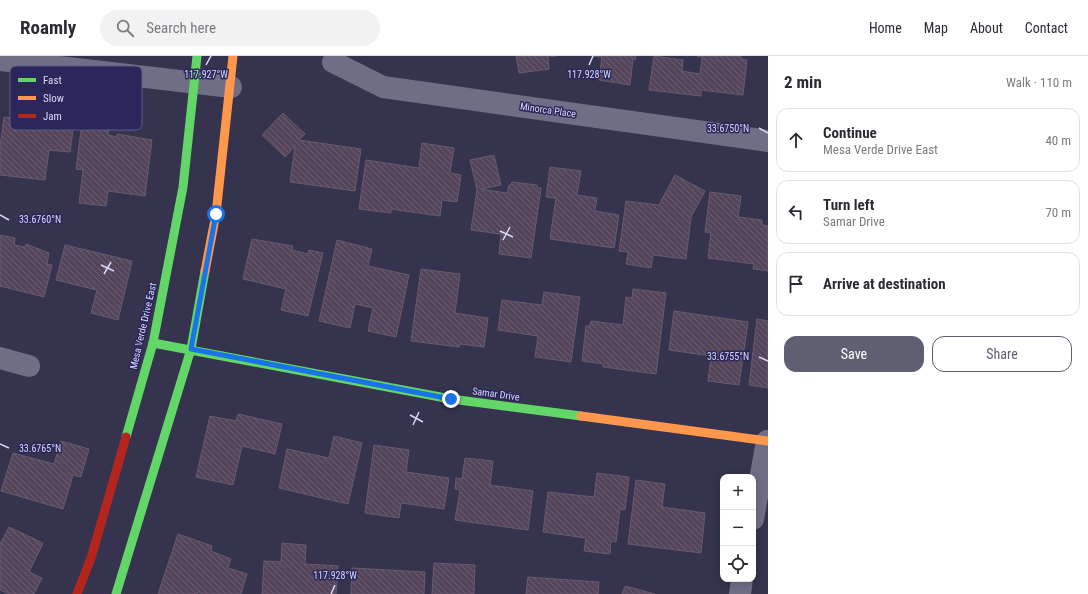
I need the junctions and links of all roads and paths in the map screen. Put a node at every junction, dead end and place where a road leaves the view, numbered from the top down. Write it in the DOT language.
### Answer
graph roads {
  1 [pos="197,56"];
  2 [pos="233,56"];
  3 [pos="0,60"];
  4 [pos="333,62"];
  5 [pos="53,66"];
  6 [pos="142,76"];
  7 [pos="195,82"];
  8 [pos="231,87"];
  9 [pos="768,140"];
  10 [pos="153,343"];
  11 [pos="191,349"];
  12 [pos="0,358"];
  13 [pos="29,366"];
  14 [pos="767,441"];
  15 [pos="755,510"];
  16 [pos="742,582"];
  17 [pos="77,594"];
  18 [pos="116,594"];
  19 [pos="740,594"];
  1 -- 7 [label="street, Mesa Verde Drive East"];
  2 -- 8 [label="street"];
  3 -- 5 [label="street"];
  4 -- 9 [label="street, Minorca Place"];
  6 -- 7 [label="street"];
  7 -- 8 [label="street"];
  7 -- 10 [label="street, Mesa Verde Drive East"];
  8 -- 11 [label="street"];
  10 -- 11 [label="street, Samar Drive"];
  10 -- 17 [label="street, Mesa Verde Drive East"];
  11 -- 14 [label="street, Samar Drive"];
  11 -- 18 [label="street"];
  12 -- 13 [label="street"];
  14 -- 15 [label="street"];
  16 -- 19 [label="street"];
}
